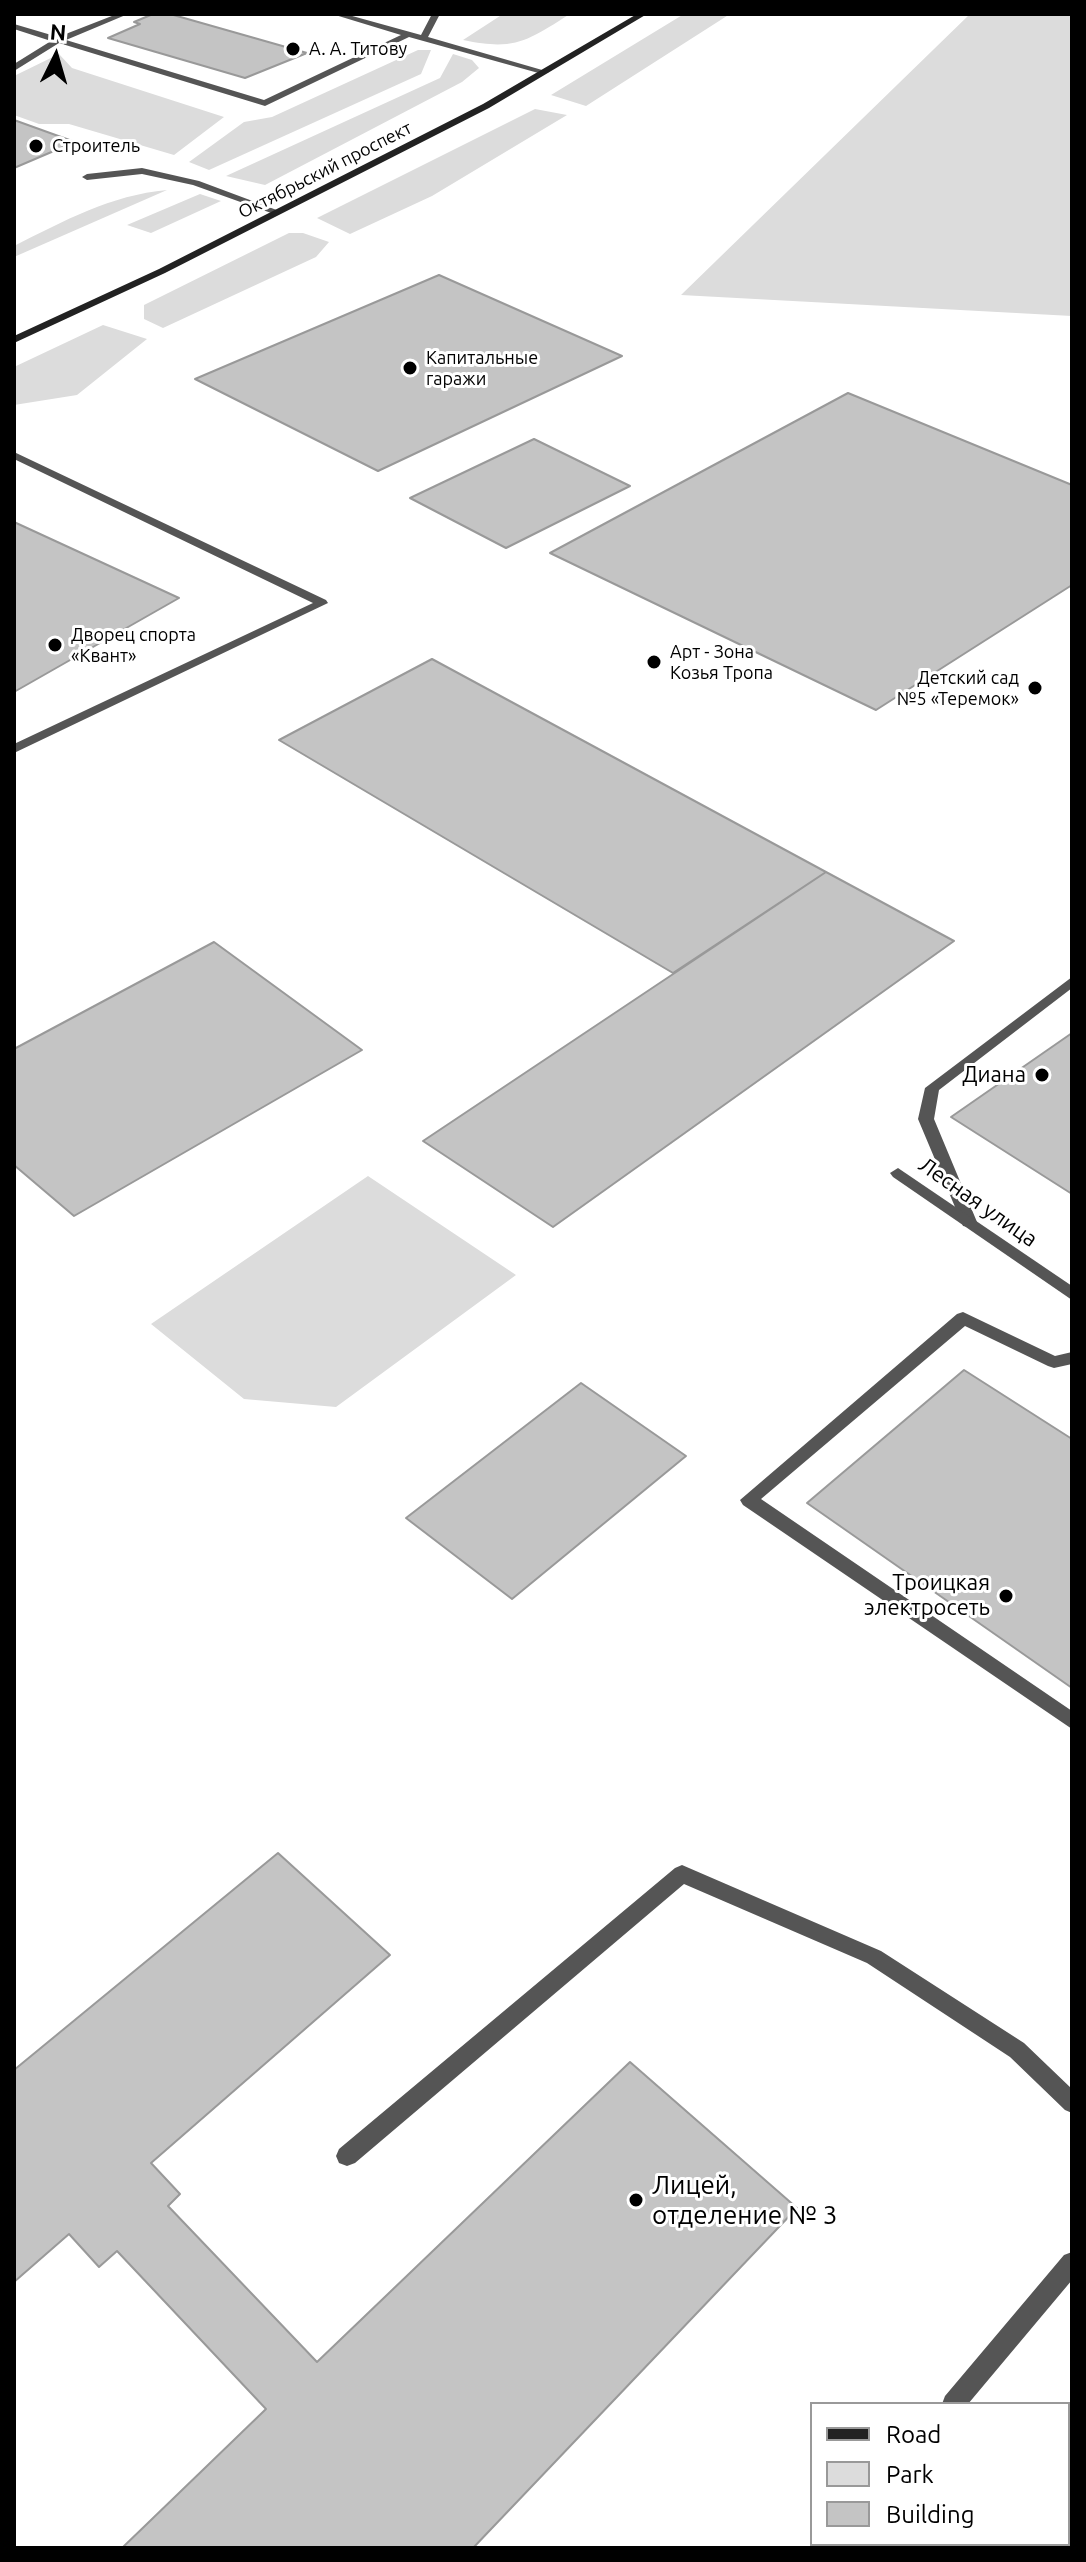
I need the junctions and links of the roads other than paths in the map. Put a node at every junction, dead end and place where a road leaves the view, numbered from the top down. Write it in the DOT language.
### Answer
graph roads {
  1 [pos="124,14"];
  2 [pos="336,14"];
  3 [pos="436,14"];
  4 [pos="643,14"];
  5 [pos="14,26"];
  6 [pos="409,34"];
  7 [pos="423,38"];
  8 [pos="58,40"];
  9 [pos="14,68"];
  10 [pos="545,72"];
  11 [pos="87,177"];
  12 [pos="277,212"];
  13 [pos="14,340"];
  14 [pos="14,455"];
  15 [pos="14,749"];
  16 [pos="1072,981"];
  17 [pos="898,1173"];
  18 [pos="969,1222"];
  19 [pos="1072,1294"];
  20 [pos="1072,1358"];
  21 [pos="1072,1721"];
  22 [pos="1072,2103"];
  23 [pos="347,2156"];
  24 [pos="1072,2263"];
  25 [pos="955,2402"];
  1 -- 8 [label="street"];
  2 -- 6 [label="street"];
  3 -- 7 [label="street"];
  4 -- 10 [label="main road, Октябрьский проспект"];
  5 -- 8 [label="street"];
  6 -- 7 [label="street"];
  6 -- 8 [label="street"];
  7 -- 10 [label="street"];
  8 -- 9 [label="street"];
  10 -- 12 [label="main road, Октябрьский проспект"];
  11 -- 12 [label="street"];
  12 -- 13 [label="main road, Октябрьский проспект"];
  14 -- 15 [label="street"];
  16 -- 18 [label="street"];
  17 -- 18 [label="street, Лесная улица"];
  18 -- 19 [label="street, Лесная улица"];
  20 -- 21 [label="street"];
  22 -- 23 [label="street"];
  24 -- 25 [label="street"];
}
